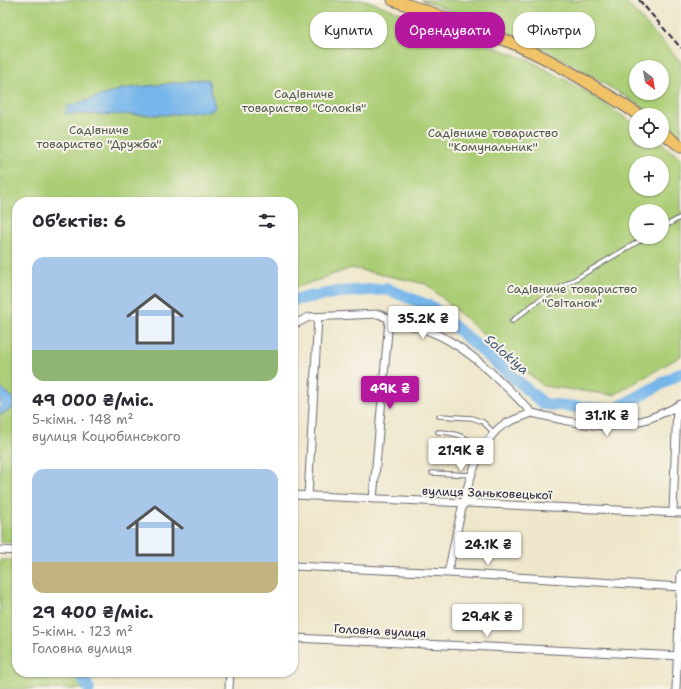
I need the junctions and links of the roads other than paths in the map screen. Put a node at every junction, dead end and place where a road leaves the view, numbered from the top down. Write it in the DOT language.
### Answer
graph roads {
  1 [pos="394,0"];
  2 [pos="629,108"];
  3 [pos="669,138"];
  4 [pos="681,147"];
  5 [pos="681,216"];
  6 [pos="669,224"];
  7 [pos="634,244"];
  8 [pos="318,317"];
  9 [pos="388,320"];
  10 [pos="512,321"];
  11 [pos="298,322"];
  12 [pos="679,405"];
  13 [pos="532,413"];
  14 [pos="439,416"];
  15 [pos="438,432"];
  16 [pos="494,433"];
  17 [pos="482,449"];
  18 [pos="432,473"];
  19 [pos="471,475"];
  20 [pos="298,495"];
  21 [pos="308,496"];
  22 [pos="373,499"];
  23 [pos="464,502"];
  24 [pos="677,512"];
  25 [pos="0,550"];
  26 [pos="12,551"];
  27 [pos="298,566"];
  28 [pos="448,573"];
  29 [pos="681,574"];
  30 [pos="680,587"];
  31 [pos="298,638"];
  32 [pos="679,656"];
  33 [pos="230,677"];
  34 [pos="230,689"];
  35 [pos="676,689"];
  1 -- 2 [label="main road"];
  3 -- 4 [label="main road"];
  5 -- 6 [label="lane"];
  7 -- 10 [label="lane"];
  8 -- 9 [label="street"];
  8 -- 11 [label="street"];
  8 -- 21 [label="street"];
  9 -- 13 [label="street"];
  9 -- 22 [label="street"];
  12 -- 13 [label="street"];
  12 -- 24 [label="street"];
  13 -- 16 [label="street"];
  14 -- 16 [label="lane"];
  15 -- 17 [label="lane"];
  16 -- 17 [label="street"];
  17 -- 19 [label="street"];
  18 -- 19 [label="lane"];
  19 -- 23 [label="street"];
  20 -- 21 [label="street, вулиця Заньковецької"];
  21 -- 22 [label="street, вулиця Заньковецької"];
  22 -- 23 [label="street, вулиця Заньковецької"];
  23 -- 24 [label="street, вулиця Заньковецької"];
  23 -- 28 [label="street"];
  25 -- 26 [label="street"];
  27 -- 28 [label="street"];
  28 -- 30 [label="street"];
  29 -- 30 [label="street"];
  30 -- 32 [label="street"];
  31 -- 32 [label="street, Головна вулиця"];
  32 -- 35 [label="street"];
  33 -- 34 [label="street"];
}
